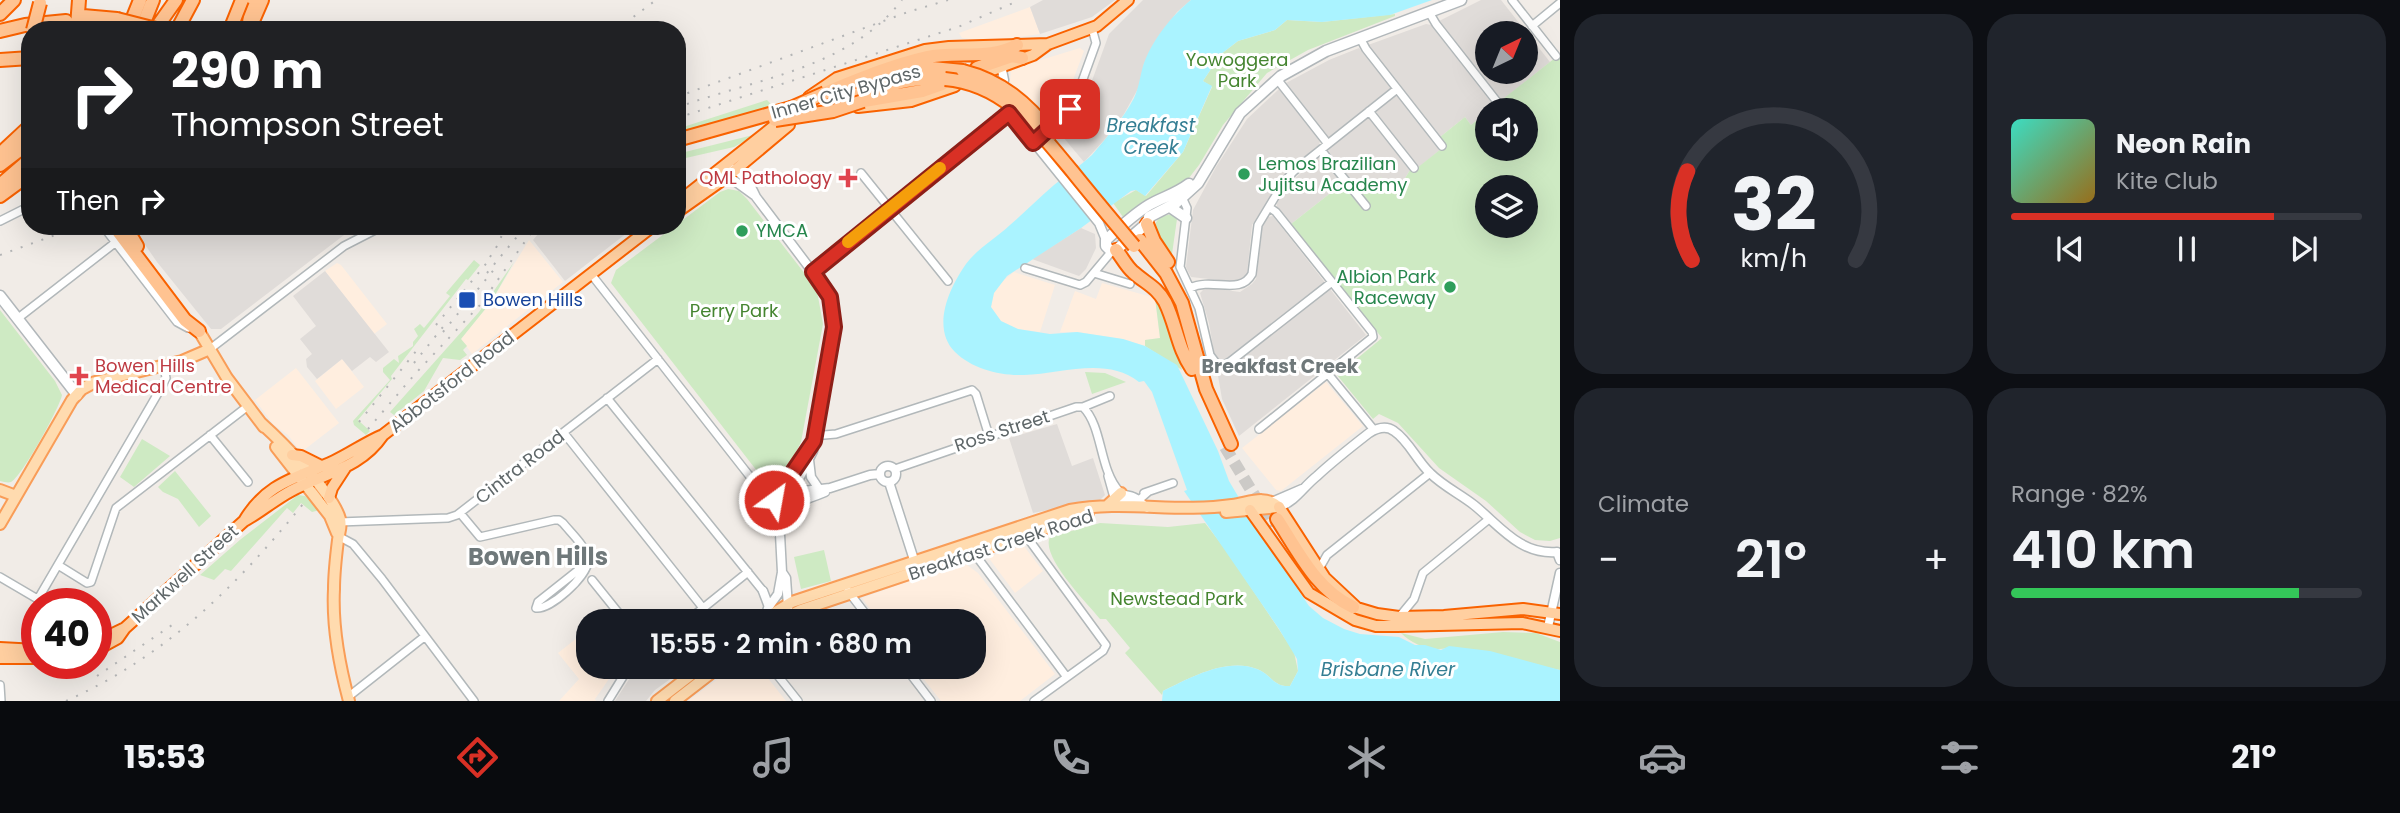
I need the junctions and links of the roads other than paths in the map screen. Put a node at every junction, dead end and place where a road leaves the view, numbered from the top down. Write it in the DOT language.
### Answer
graph roads {
  1 [pos="14,0"];
  2 [pos="41,0"];
  3 [pos="79,0"];
  4 [pos="131,0"];
  5 [pos="140,0"];
  6 [pos="153,0"];
  7 [pos="176,0"];
  8 [pos="193,0"];
  9 [pos="242,0"];
  10 [pos="251,0"];
  11 [pos="262,0"];
  12 [pos="1128,0"];
  13 [pos="1461,0"];
  14 [pos="1512,0"];
  15 [pos="1560,3"];
  16 [pos="1429,12"];
  17 [pos="0,14"];
  18 [pos="35,21"];
  19 [pos="80,21"];
  20 [pos="119,21"];
  21 [pos="133,21"];
  22 [pos="145,21"];
  23 [pos="160,21"];
  24 [pos="182,21"];
  25 [pos="233,21"];
  26 [pos="249,21"];
  27 [pos="252,21"];
  28 [pos="1528,21"];
  29 [pos="1538,21"];
  30 [pos="21,26"];
  31 [pos="1092,28"];
  32 [pos="0,31"];
  33 [pos="21,34"];
  34 [pos="1538,34"];
  35 [pos="1360,38"];
  36 [pos="0,40"];
  37 [pos="1048,44"];
  38 [pos="1017,45"];
  39 [pos="981,52"];
  40 [pos="1556,56"];
  41 [pos="1022,58"];
  42 [pos="21,59"];
  43 [pos="0,60"];
  44 [pos="989,69"];
  45 [pos="1277,79"];
  46 [pos="1004,80"];
  47 [pos="947,83"];
  48 [pos="1397,89"];
  49 [pos="821,97"];
  50 [pos="1494,98"];
  51 [pos="857,102"];
  52 [pos="1369,111"];
  53 [pos="789,125"];
  54 [pos="21,134"];
  55 [pos="686,137"];
  56 [pos="1033,143"];
  57 [pos="1328,144"];
  58 [pos="686,145"];
  59 [pos="1442,146"];
  60 [pos="21,149"];
  61 [pos="1321,150"];
  62 [pos="0,154"];
  63 [pos="0,165"];
  64 [pos="21,167"];
  65 [pos="1414,168"];
  66 [pos="727,171"];
  67 [pos="861,173"];
  68 [pos="21,181"];
  69 [pos="0,185"];
  70 [pos="1181,195"];
  71 [pos="0,197"];
  72 [pos="686,197"];
  73 [pos="686,205"];
  74 [pos="1366,206"];
  75 [pos="1170,207"];
  76 [pos="1269,207"];
  77 [pos="890,208"];
  78 [pos="21,210"];
  79 [pos="1146,217"];
  80 [pos="1186,218"];
  81 [pos="0,221"];
  82 [pos="1099,223"];
  83 [pos="1116,231"];
  84 [pos="110,235"];
  85 [pos="121,235"];
  86 [pos="130,235"];
  87 [pos="365,235"];
  88 [pos="641,235"];
  89 [pos="116,242"];
  90 [pos="1137,243"];
  91 [pos="1110,247"];
  92 [pos="1025,268"];
  93 [pos="813,272"];
  94 [pos="1094,273"];
  95 [pos="591,274"];
  96 [pos="948,281"];
  97 [pos="160,282"];
  98 [pos="1332,282"];
  99 [pos="1130,284"];
  100 [pos="1191,288"];
  101 [pos="0,296"];
  102 [pos="18,319"];
  103 [pos="199,331"];
  104 [pos="1192,336"];
  105 [pos="210,349"];
  106 [pos="658,359"];
  107 [pos="164,366"];
  108 [pos="1192,369"];
  109 [pos="1328,374"];
  110 [pos="77,395"];
  111 [pos="1110,396"];
  112 [pos="607,398"];
  113 [pos="248,405"];
  114 [pos="1083,407"];
  115 [pos="261,423"];
  116 [pos="1259,429"];
  117 [pos="1374,430"];
  118 [pos="565,433"];
  119 [pos="210,435"];
  120 [pos="383,435"];
  121 [pos="815,436"];
  122 [pos="989,436"];
  123 [pos="292,455"];
  124 [pos="809,460"];
  125 [pos="321,466"];
  126 [pos="345,468"];
  127 [pos="895,468"];
  128 [pos="1430,473"];
  129 [pos="880,474"];
  130 [pos="306,478"];
  131 [pos="248,482"];
  132 [pos="889,482"];
  133 [pos="755,483"];
  134 [pos="1174,483"];
  135 [pos="830,488"];
  136 [pos="819,489"];
  137 [pos="0,490"];
  138 [pos="779,490"];
  139 [pos="794,491"];
  140 [pos="1119,495"];
  141 [pos="16,496"];
  142 [pos="328,498"];
  143 [pos="796,502"];
  144 [pos="1140,502"];
  145 [pos="777,505"];
  146 [pos="1107,506"];
  147 [pos="1249,506"];
  148 [pos="789,509"];
  149 [pos="1187,511"];
  150 [pos="460,513"];
  151 [pos="1275,513"];
  152 [pos="1489,519"];
  153 [pos="0,524"];
  154 [pos="338,527"];
  155 [pos="1023,531"];
  156 [pos="780,534"];
  157 [pos="974,552"];
  158 [pos="1559,554"];
  159 [pos="1327,555"];
  160 [pos="1311,556"];
  161 [pos="587,563"];
  162 [pos="58,565"];
  163 [pos="917,567"];
  164 [pos="1319,569"];
  165 [pos="748,572"];
  166 [pos="782,572"];
  167 [pos="1560,572"];
  168 [pos="0,577"];
  169 [pos="593,580"];
  170 [pos="44,588"];
  171 [pos="21,589"];
  172 [pos="847,589"];
  173 [pos="763,592"];
  174 [pos="1322,599"];
  175 [pos="769,607"];
  176 [pos="1353,607"];
  177 [pos="703,608"];
  178 [pos="616,609"];
  179 [pos="785,609"];
  180 [pos="795,609"];
  181 [pos="861,609"];
  182 [pos="1555,613"];
  183 [pos="1399,617"];
  184 [pos="1548,626"];
  185 [pos="125,628"];
  186 [pos="1560,631"];
  187 [pos="112,634"];
  188 [pos="424,636"];
  189 [pos="112,641"];
  190 [pos="0,648"];
  191 [pos="21,649"];
  192 [pos="0,658"];
  193 [pos="21,658"];
  194 [pos="1066,676"];
  195 [pos="622,679"];
  196 [pos="687,679"];
  197 [pos="703,679"];
  198 [pos="781,679"];
  199 [pos="914,679"];
  200 [pos="0,685"];
  201 [pos="349,699"];
  202 [pos="662,700"];
  203 [pos="1,701"];
  204 [pos="474,701"];
  205 [pos="608,701"];
  206 [pos="675,701"];
  207 [pos="798,701"];
  208 [pos="931,701"];
  209 [pos="1034,701"];
  1 -- 17 [label="highway"];
  2 -- 18 [label="highway, bridge"];
  3 -- 19 [label="highway"];
  4 -- 20 [label="highway"];
  5 -- 21 [label="highway"];
  6 -- 22 [label="highway"];
  7 -- 23 [label="highway"];
  8 -- 24 [label="highway"];
  9 -- 25 [label="highway, bridge"];
  10 -- 26 [label="highway"];
  11 -- 27 [label="highway"];
  12 -- 31 [label="highway"];
  13 -- 16 [label="main road"];
  14 -- 28 [label="street"];
  15 -- 29 [label="street"];
  16 -- 35 [label="main road"];
  16 -- 50 [label="street"];
  30 -- 32 [label="highway"];
  31 -- 37 [label="highway"];
  31 -- 56 [label="street"];
  33 -- 36 [label="highway"];
  34 -- 40 [label="street"];
  35 -- 45 [label="main road"];
  35 -- 48 [label="street"];
  37 -- 38 [label="highway"];
  37 -- 41 [label="highway"];
  38 -- 39 [label="highway"];
  38 -- 66 [label="highway"];
  39 -- 44 [label="highway"];
  39 -- 49 [label="highway"];
  41 -- 44 [label="highway"];
  42 -- 43 [label="highway"];
  44 -- 46 [label="street"];
  45 -- 57 [label="street"];
  45 -- 70 [label="main road"];
  47 -- 51 [label="highway, Inner City Bypass"];
  47 -- 51 [label="highway"];
  47 -- 90 [label="highway, Inner City Bypass, bridge"];
  48 -- 52 [label="street"];
  48 -- 59 [label="street"];
  49 -- 55 [label="highway, Inner City Bypass, bridge"];
  49 -- 90 [label="highway, Inner City Bypass, bridge"];
  51 -- 58 [label="highway, Inner City Bypass, bridge"];
  52 -- 57 [label="street"];
  52 -- 65 [label="street"];
  53 -- 66 [label="highway"];
  54 -- 62 [label="highway"];
  56 -- 77 [label="street"];
  56 -- 82 [label="street"];
  57 -- 61 [label="street"];
  60 -- 63 [label="highway"];
  61 -- 74 [label="street"];
  61 -- 76 [label="street"];
  64 -- 69 [label="highway"];
  66 -- 72 [label="highway"];
  66 -- 73 [label="highway"];
  66 -- 93 [label="street"];
  67 -- 77 [label="street"];
  68 -- 71 [label="highway"];
  70 -- 75 [label="main road"];
  70 -- 79 [label="main road"];
  70 -- 80 [label="street"];
  75 -- 79 [label="main road"];
  75 -- 80 [label="main road"];
  76 -- 98 [label="street"];
  76 -- 100 [label="street"];
  77 -- 93 [label="street"];
  77 -- 96 [label="street"];
  78 -- 81 [label="street"];
  79 -- 83 [label="main road"];
  79 -- 91 [label="main road"];
  79 -- 104 [label="highway"];
  80 -- 100 [label="street"];
  82 -- 83 [label="street"];
  82 -- 91 [label="street"];
  83 -- 91 [label="main road"];
  84 -- 89 [label="street"];
  85 -- 97 [label="highway"];
  86 -- 97 [label="highway"];
  87 -- 105 [label="street"];
  88 -- 95 [label="highway, Abbotsford Road"];
  89 -- 102 [label="street"];
  89 -- 103 [label="street"];
  90 -- 104 [label="highway, Inner City Bypass"];
  90 -- 108 [label="highway, Inner City Bypass"];
  91 -- 94 [label="street"];
  91 -- 108 [label="highway"];
  92 -- 94 [label="street"];
  93 -- 121 [label="street"];
  94 -- 99 [label="street"];
  95 -- 106 [label="street"];
  95 -- 120 [label="highway, Abbotsford Road"];
  97 -- 103 [label="highway"];
  98 -- 100 [label="street"];
  98 -- 109 [label="street"];
  101 -- 102 [label="main road"];
  102 -- 110 [label="main road"];
  103 -- 105 [label="main road"];
  104 -- 108 [label="highway, Inner City Bypass"];
  105 -- 107 [label="main road"];
  105 -- 113 [label="main road"];
  106 -- 112 [label="street, Cintra Road"];
  106 -- 133 [label="street"];
  107 -- 110 [label="main road"];
  107 -- 162 [label="street"];
  109 -- 116 [label="street"];
  109 -- 117 [label="street"];
  110 -- 141 [label="main road"];
  111 -- 114 [label="street, Ross Street"];
  112 -- 118 [label="street, Cintra Road"];
  112 -- 165 [label="street"];
  113 -- 115 [label="main road"];
  113 -- 119 [label="street"];
  114 -- 122 [label="street, Ross Street"];
  114 -- 140 [label="street"];
  115 -- 123 [label="main road"];
  115 -- 130 [label="main road"];
  117 -- 128 [label="street"];
  117 -- 151 [label="street"];
  118 -- 150 [label="street, Cintra Road"];
  118 -- 177 [label="street"];
  119 -- 131 [label="street"];
  119 -- 162 [label="street"];
  120 -- 125 [label="highway, Abbotsford Road"];
  120 -- 126 [label="highway, Abbotsford Road"];
  121 -- 122 [label="street"];
  121 -- 124 [label="street"];
  121 -- 138 [label="street"];
  122 -- 127 [label="street, Ross Street"];
  123 -- 125 [label="highway"];
  123 -- 130 [label="main road"];
  124 -- 136 [label="street"];
  124 -- 139 [label="street"];
  125 -- 130 [label="highway, Abbotsford Road"];
  126 -- 130 [label="highway, Abbotsford Road"];
  126 -- 142 [label="highway"];
  127 -- 129 [label="street"];
  127 -- 132 [label="street"];
  128 -- 152 [label="street"];
  128 -- 159 [label="street"];
  129 -- 132 [label="street"];
  129 -- 135 [label="street"];
  130 -- 142 [label="main road"];
  130 -- 154 [label="main road"];
  130 -- 185 [label="highway, Markwell Street"];
  132 -- 163 [label="street"];
  133 -- 138 [label="street"];
  133 -- 145 [label="street"];
  134 -- 144 [label="street"];
  135 -- 136 [label="street"];
  135 -- 143 [label="street"];
  136 -- 139 [label="street"];
  137 -- 141 [label="main road"];
  138 -- 139 [label="street"];
  138 -- 145 [label="street"];
  139 -- 143 [label="street"];
  140 -- 144 [label="street"];
  140 -- 146 [label="main road"];
  141 -- 153 [label="main road"];
  142 -- 154 [label="main road"];
  143 -- 148 [label="street"];
  144 -- 146 [label="main road, Breakfast Creek Road"];
  144 -- 149 [label="main road, Breakfast Creek Road"];
  145 -- 148 [label="street"];
  145 -- 156 [label="street"];
  146 -- 155 [label="main road, Breakfast Creek Road"];
  147 -- 149 [label="main road, Breakfast Creek Road"];
  147 -- 151 [label="main road, Breakfast Creek Road"];
  147 -- 174 [label="highway"];
  148 -- 156 [label="street"];
  149 -- 155 [label="main road, Breakfast Creek Road"];
  150 -- 154 [label="street, Cintra Road"];
  150 -- 161 [label="street"];
  151 -- 160 [label="highway"];
  151 -- 174 [label="highway"];
  151 -- 176 [label="highway"];
  152 -- 158 [label="street"];
  152 -- 183 [label="street"];
  154 -- 188 [label="street"];
  154 -- 201 [label="main road"];
  155 -- 157 [label="main road, Breakfast Creek Road"];
  155 -- 163 [label="main road, Breakfast Creek Road"];
  155 -- 194 [label="street"];
  156 -- 166 [label="street"];
  157 -- 163 [label="main road, Breakfast Creek Road"];
  157 -- 194 [label="street"];
  159 -- 160 [label="street"];
  159 -- 164 [label="street"];
  160 -- 164 [label="highway"];
  161 -- 161 [label="street"];
  162 -- 170 [label="street"];
  163 -- 172 [label="main road, Breakfast Creek Road"];
  164 -- 176 [label="highway"];
  165 -- 173 [label="street"];
  165 -- 177 [label="street"];
  166 -- 175 [label="street"];
  166 -- 179 [label="street"];
  167 -- 182 [label="street"];
  168 -- 171 [label="street"];
  169 -- 178 [label="street"];
  172 -- 180 [label="main road, Breakfast Creek Road"];
  172 -- 181 [label="street"];
  173 -- 175 [label="street"];
  174 -- 184 [label="highway"];
  176 -- 183 [label="highway"];
  182 -- 183 [label="highway"];
  182 -- 184 [label="street"];
  184 -- 186 [label="highway"];
  185 -- 187 [label="highway, Markwell Street"];
  185 -- 189 [label="highway, Markwell Street"];
  188 -- 201 [label="street"];
  188 -- 204 [label="street"];
  190 -- 191 [label="highway"];
  192 -- 193 [label="highway"];
  194 -- 209 [label="street"];
  195 -- 205 [label="street"];
  196 -- 202 [label="main road"];
  197 -- 206 [label="main road"];
  198 -- 207 [label="street"];
  199 -- 208 [label="street"];
  200 -- 203 [label="street"];
}
